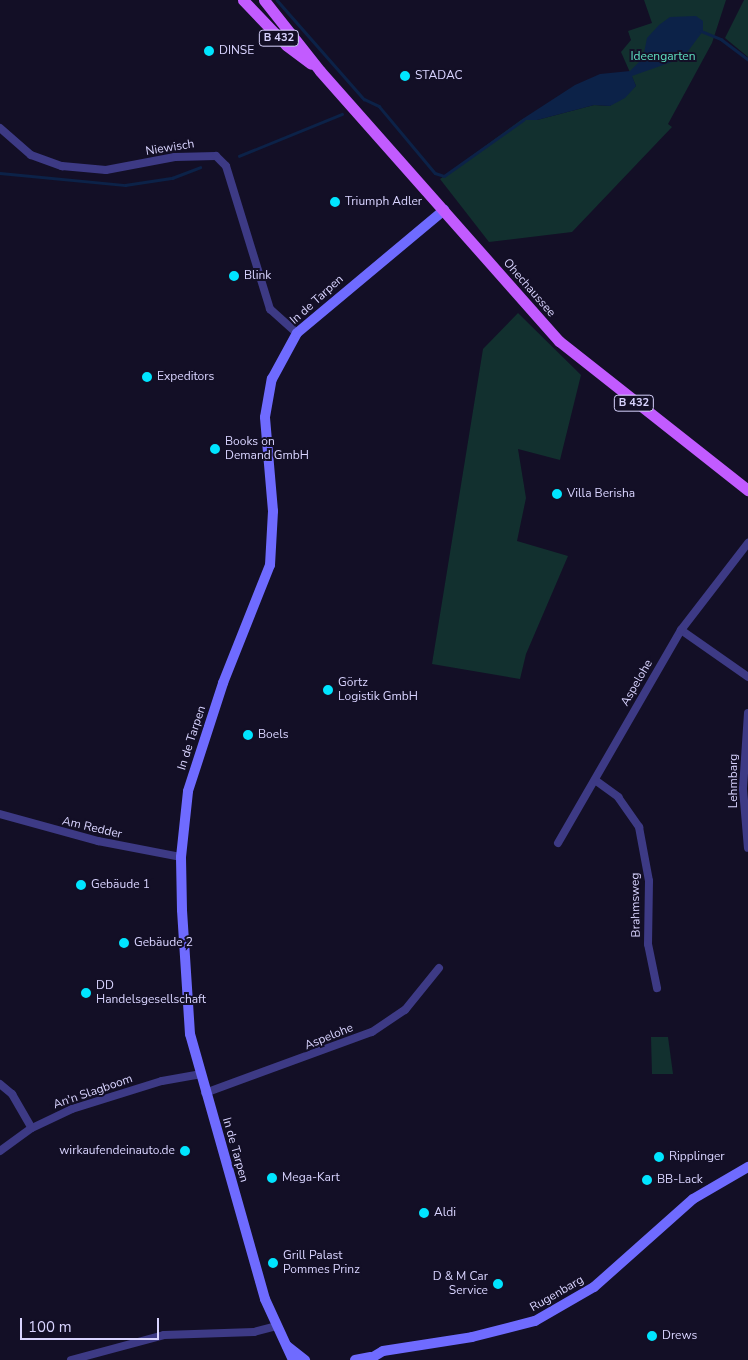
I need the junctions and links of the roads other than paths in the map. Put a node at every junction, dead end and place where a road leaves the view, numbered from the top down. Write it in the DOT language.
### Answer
graph roads {
  1 [pos="243,0"];
  2 [pos="264,0"];
  3 [pos="320,71"];
  4 [pos="0,128"];
  5 [pos="444,210"];
  6 [pos="297,334"];
  7 [pos="748,490"];
  8 [pos="748,542"];
  9 [pos="681,630"];
  10 [pos="748,677"];
  11 [pos="748,713"];
  12 [pos="595,780"];
  13 [pos="0,814"];
  14 [pos="558,843"];
  15 [pos="748,848"];
  16 [pos="181,857"];
  17 [pos="439,968"];
  18 [pos="657,988"];
  19 [pos="200,1074"];
  20 [pos="0,1084"];
  21 [pos="206,1093"];
  22 [pos="32,1128"];
  23 [pos="0,1151"];
  24 [pos="748,1167"];
  25 [pos="276,1326"];
  26 [pos="284,1344"];
  27 [pos="370,1358"];
  28 [pos="71,1360"];
  29 [pos="293,1360"];
  30 [pos="305,1360"];
  31 [pos="355,1360"];
  1 -- 3 [label="main road, Ohechaussee / B 432"];
  2 -- 3 [label="main road, Ohechaussee / B 432"];
  3 -- 5 [label="main road, Ohechaussee / B 432"];
  4 -- 6 [label="street, Niewisch"];
  5 -- 6 [label="street, In de Tarpen"];
  5 -- 7 [label="main road, Ohechaussee / B 432"];
  6 -- 16 [label="street, In de Tarpen"];
  8 -- 9 [label="street, Aspelohe"];
  9 -- 10 [label="street"];
  9 -- 12 [label="street, Aspelohe"];
  11 -- 15 [label="street, Lehmbarg"];
  12 -- 14 [label="street, Aspelohe"];
  12 -- 18 [label="street, Brahmsweg"];
  13 -- 16 [label="street, Am Redder"];
  16 -- 19 [label="street, In de Tarpen"];
  17 -- 21 [label="street, Aspelohe"];
  19 -- 21 [label="street, In de Tarpen"];
  19 -- 22 [label="street, An'n Slagboom"];
  20 -- 22 [label="street"];
  21 -- 25 [label="street, In de Tarpen"];
  22 -- 23 [label="street, An'n Slagboom"];
  24 -- 27 [label="street, Rugenbarg"];
  25 -- 26 [label="street, In de Tarpen"];
  25 -- 28 [label="street"];
  26 -- 29 [label="street, In de Tarpen"];
  26 -- 30 [label="street, In de Tarpen"];
  27 -- 31 [label="street, Rugenbarg"];
}
